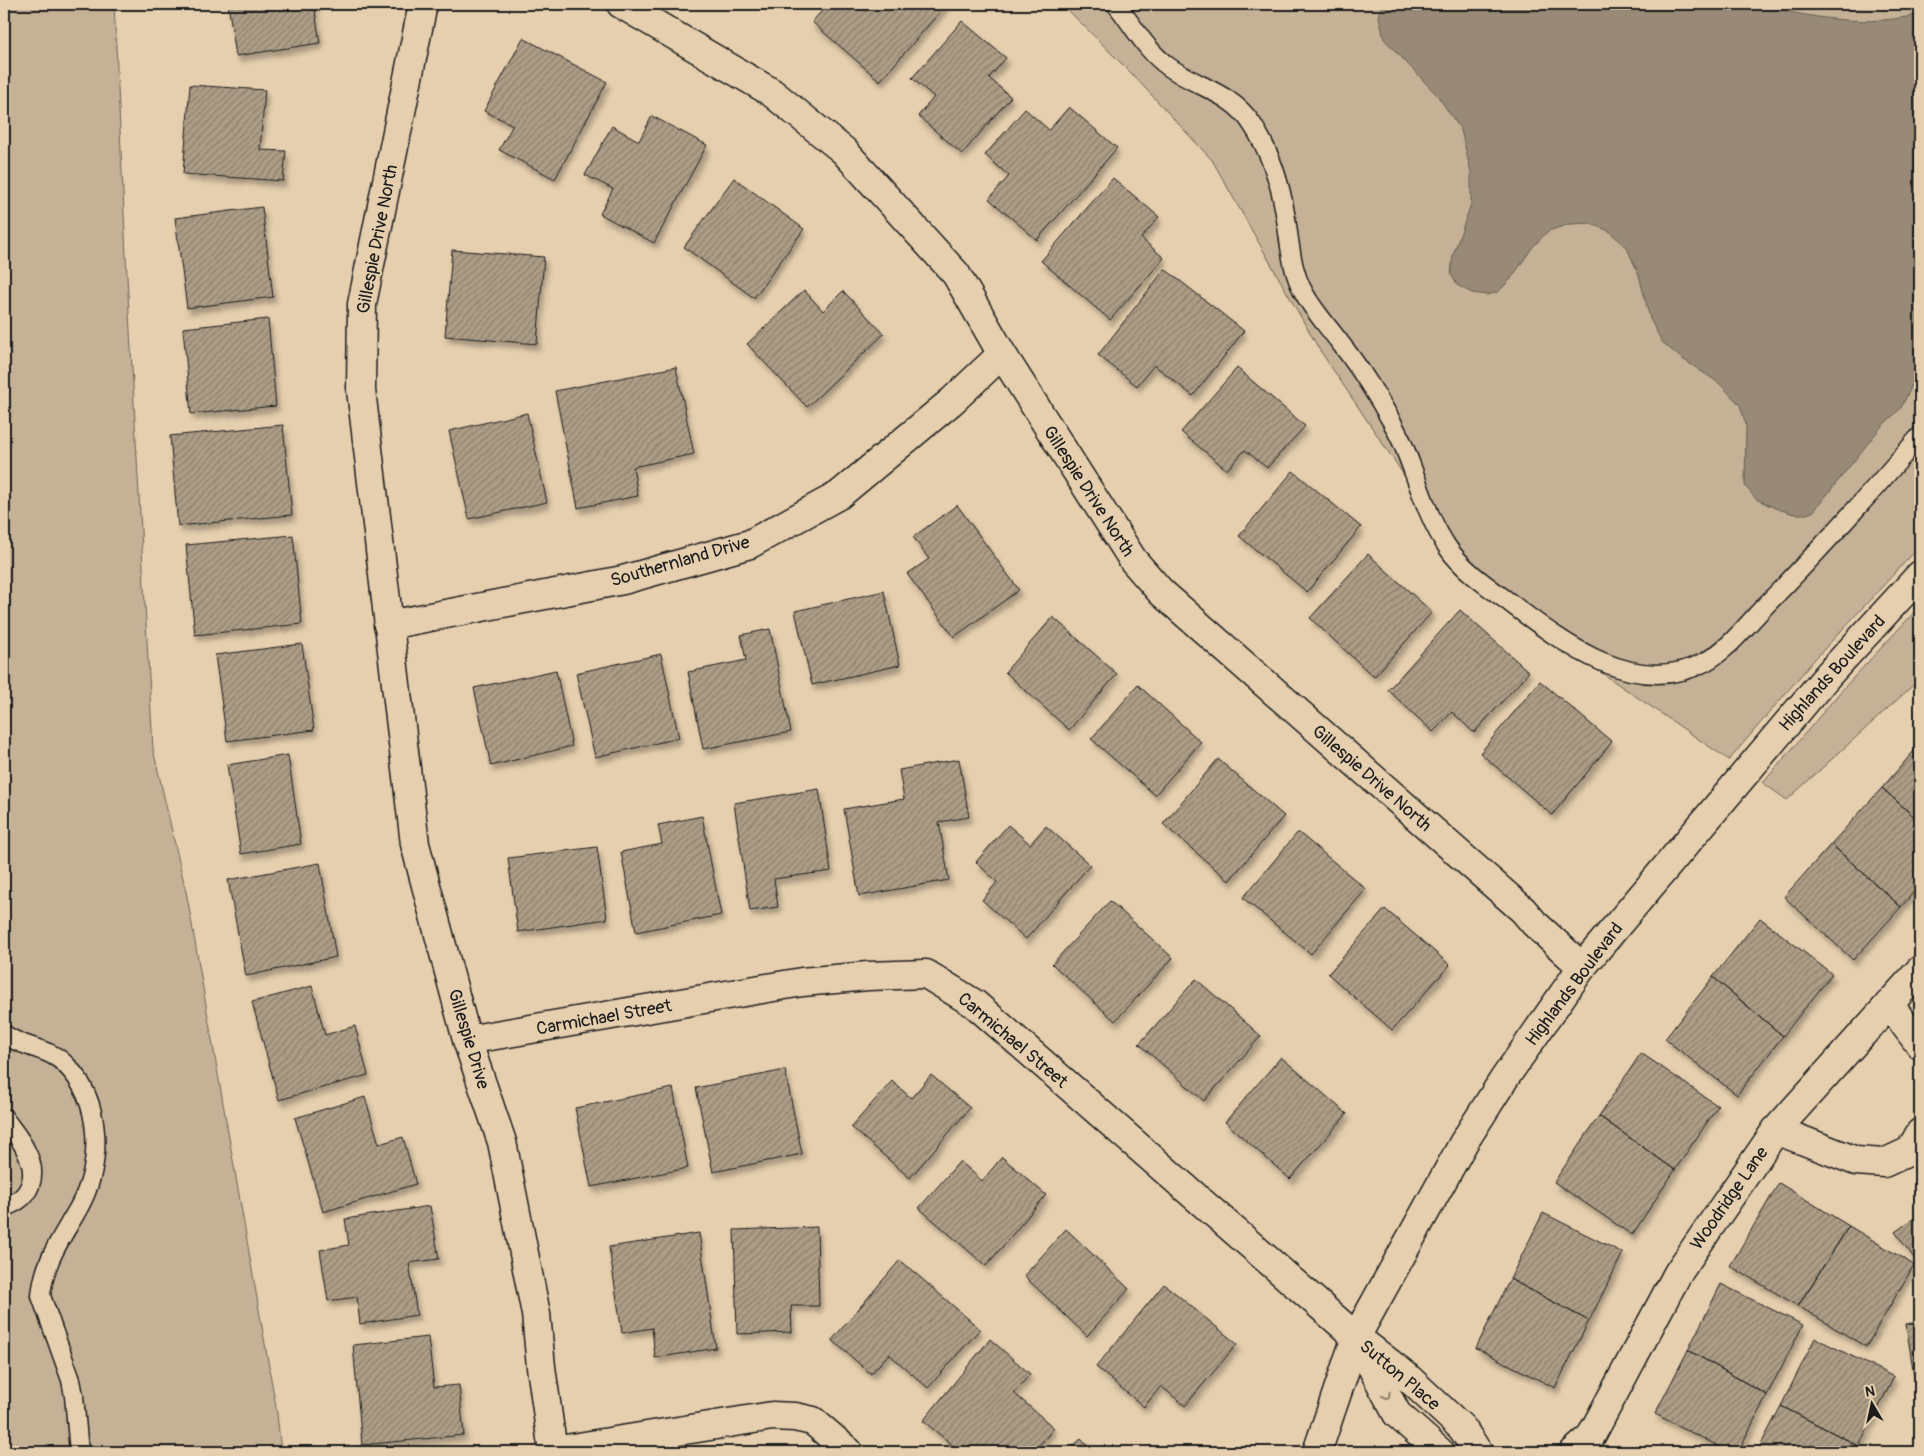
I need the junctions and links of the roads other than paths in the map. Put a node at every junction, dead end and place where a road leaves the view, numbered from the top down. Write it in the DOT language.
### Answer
graph roads {
  1 [pos="423,4"];
  2 [pos="622,4"];
  3 [pos="1116,4"];
  4 [pos="1002,354"];
  5 [pos="1920,436"];
  6 [pos="1920,575"];
  7 [pos="388,625"];
  8 [pos="1582,967"];
  9 [pos="1920,970"];
  10 [pos="1889,1004"];
  11 [pos="4,1034"];
  12 [pos="467,1040"];
  13 [pos="1920,1045"];
  14 [pos="4,1118"];
  15 [pos="1776,1130"];
  16 [pos="1920,1133"];
  17 [pos="4,1207"];
  18 [pos="1356,1337"];
  19 [pos="553,1451"];
  20 [pos="79,1452"];
  21 [pos="849,1452"];
  22 [pos="1317,1452"];
  23 [pos="1440,1452"];
  24 [pos="1478,1452"];
  25 [pos="1574,1452"];
  1 -- 7 [label="street, Gillespie Drive North"];
  2 -- 4 [label="street, Gillespie Drive North"];
  3 -- 5 [label="lane"];
  4 -- 7 [label="street, Southernland Drive"];
  4 -- 8 [label="street, Gillespie Drive North"];
  6 -- 8 [label="street, Highlands Boulevard"];
  7 -- 12 [label="street, Gillespie Drive"];
  8 -- 18 [label="street, Highlands Boulevard"];
  9 -- 10 [label="street, Woodridge Lane"];
  10 -- 13 [label="street"];
  10 -- 15 [label="street, Woodridge Lane"];
  11 -- 20 [label="lane"];
  12 -- 18 [label="street, Carmichael Street"];
  12 -- 19 [label="street, Gillespie Drive"];
  14 -- 17 [label="lane"];
  15 -- 16 [label="street"];
  15 -- 25 [label="street, Woodridge Lane"];
  18 -- 22 [label="street, Highlands Boulevard"];
  18 -- 23 [label="street, Sutton Place, one-way"];
  18 -- 24 [label="street, Sutton Place"];
  19 -- 21 [label="street"];
}
